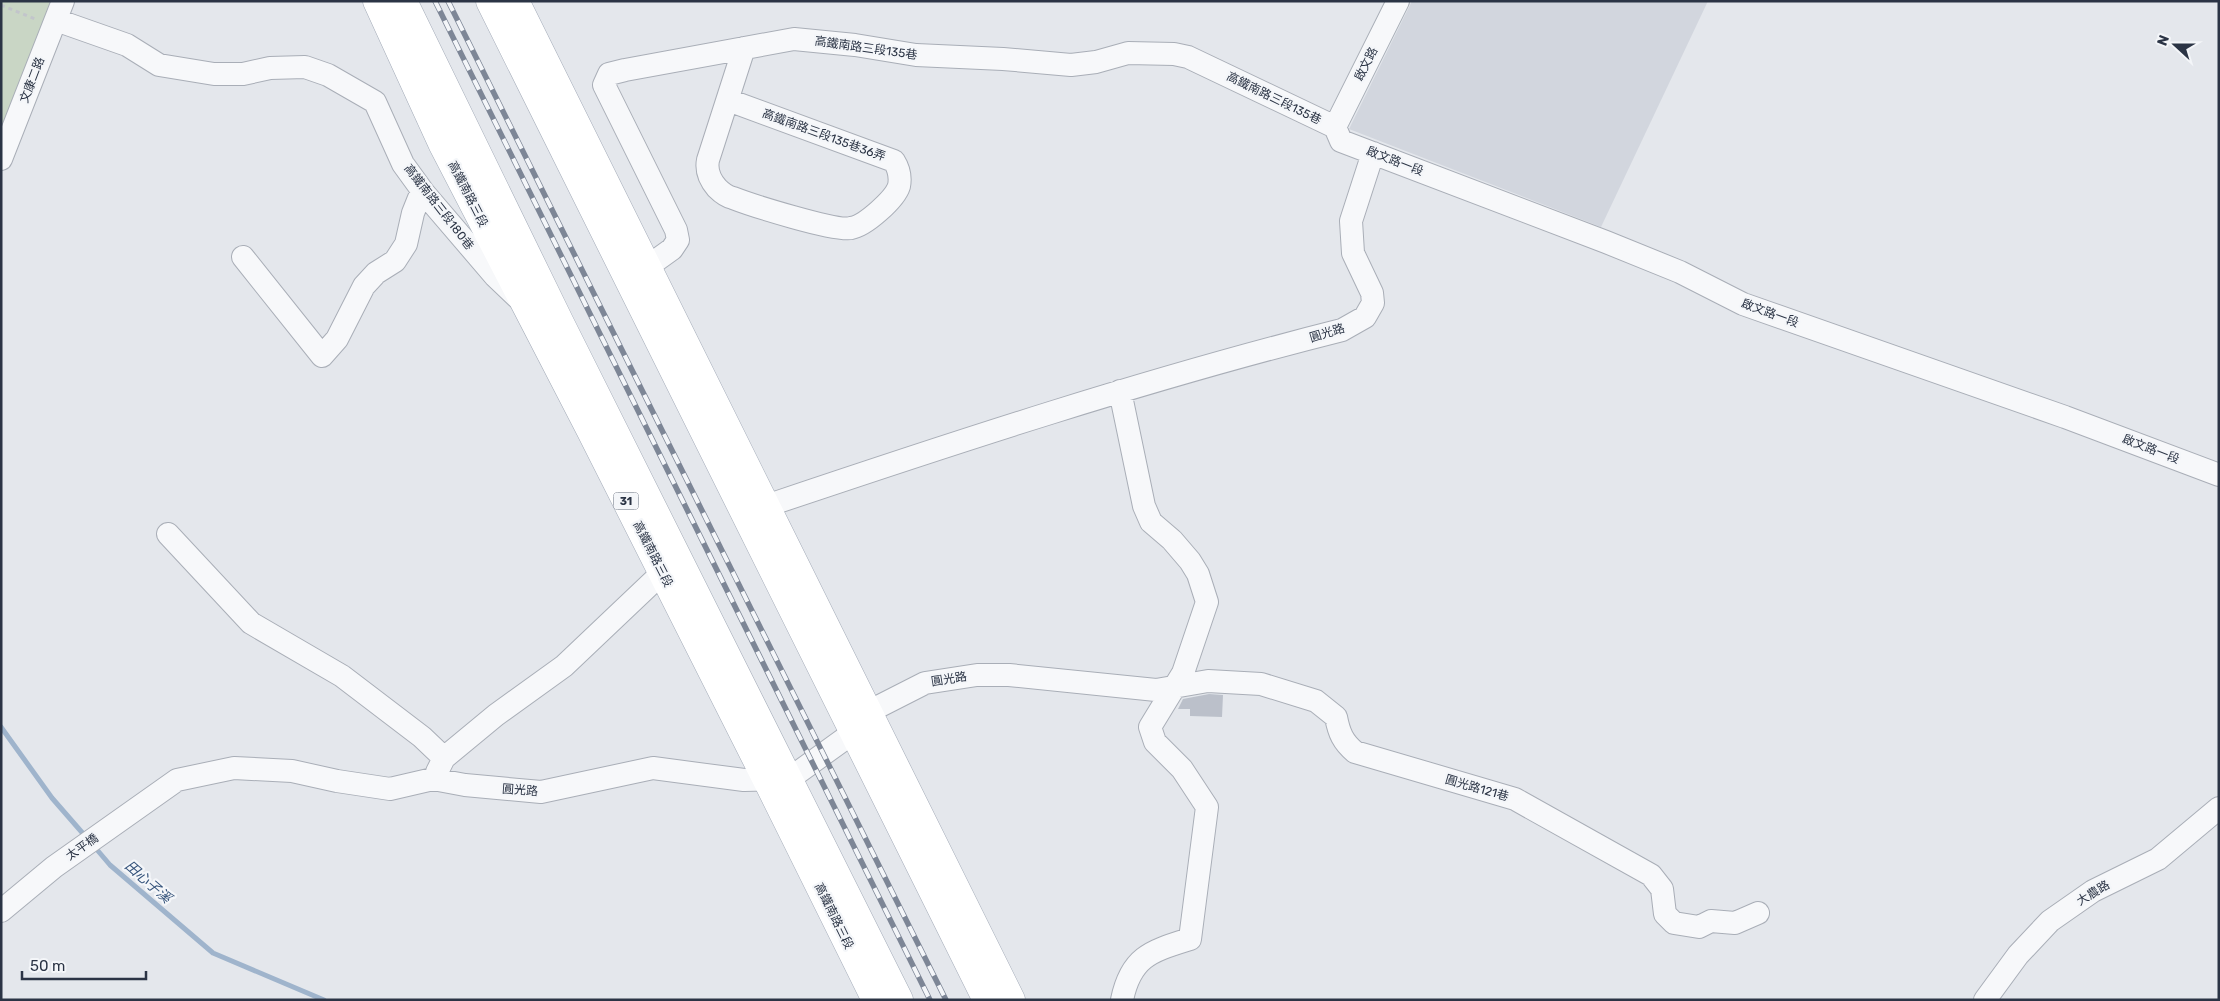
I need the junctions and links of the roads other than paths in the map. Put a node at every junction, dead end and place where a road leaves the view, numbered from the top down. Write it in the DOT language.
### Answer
graph roads {
  1 [pos="377,1"];
  2 [pos="403,1"];
  3 [pos="490,1"];
  4 [pos="515,1"];
  5 [pos="1398,1"];
  6 [pos="51,13"];
  7 [pos="744,48"];
  8 [pos="728,100"];
  9 [pos="1335,127"];
  10 [pos="1373,153"];
  11 [pos="1,159"];
  12 [pos="424,193"];
  13 [pos="243,258"];
  14 [pos="647,267"];
  15 [pos="527,306"];
  16 [pos="559,321"];
  17 [pos="666,354"];
  18 [pos="1120,391"];
  19 [pos="591,431"];
  20 [pos="2219,475"];
  21 [pos="766,506"];
  22 [pos="168,534"];
  23 [pos="662,573"];
  24 [pos="1174,686"];
  25 [pos="861,722"];
  26 [pos="444,758"];
  27 [pos="434,779"];
  28 [pos="778,779"];
  29 [pos="2219,808"];
  30 [pos="110,828"];
  31 [pos="1,911"];
  32 [pos="1758,913"];
  33 [pos="876,1000"];
  34 [pos="899,1000"];
  35 [pos="987,1000"];
  36 [pos="1011,1000"];
  37 [pos="1122,1000"];
  38 [pos="1986,1000"];
  1 -- 15 [label="main road, 高鐵南路三段 / 31"];
  2 -- 16 [label="main road, 高鐵南路三段 / 31"];
  3 -- 17 [label="main road"];
  4 -- 14 [label="main road"];
  5 -- 9 [label="street, 啟文路"];
  6 -- 11 [label="street, 文康二路"];
  6 -- 12 [label="street, 高鐵南路三段180巷"];
  7 -- 8 [label="street, 高鐵南路三段135巷36弄"];
  7 -- 9 [label="street, 高鐵南路三段135巷"];
  7 -- 14 [label="street, 高鐵南路三段135巷"];
  8 -- 8 [label="street, 高鐵南路三段135巷36弄"];
  9 -- 10 [label="street, 啟文路一段"];
  10 -- 18 [label="street, 圓光路"];
  10 -- 20 [label="street, 啟文路一段"];
  12 -- 13 [label="street"];
  12 -- 15 [label="street, 高鐵南路三段180巷"];
  14 -- 17 [label="main road"];
  14 -- 21 [label="main road"];
  15 -- 19 [label="main road, 高鐵南路三段 / 31"];
  16 -- 19 [label="main road"];
  16 -- 28 [label="main road, 高鐵南路三段 / 31"];
  17 -- 25 [label="main road"];
  18 -- 21 [label="street, 圓光路"];
  18 -- 24 [label="street"];
  19 -- 23 [label="main road, 高鐵南路三段 / 31"];
  21 -- 25 [label="main road"];
  22 -- 26 [label="street"];
  23 -- 26 [label="street"];
  23 -- 28 [label="main road, 高鐵南路三段 / 31"];
  24 -- 25 [label="street, 圓光路"];
  24 -- 32 [label="street, 圓光路121巷"];
  24 -- 37 [label="street"];
  25 -- 28 [label="street, 圓光路"];
  25 -- 35 [label="main road"];
  25 -- 36 [label="main road"];
  26 -- 27 [label="street"];
  27 -- 28 [label="street, 圓光路"];
  27 -- 30 [label="street, 圓光路"];
  28 -- 33 [label="main road, 高鐵南路三段 / 31"];
  28 -- 34 [label="main road, 高鐵南路三段 / 31"];
  29 -- 38 [label="street, 大農路"];
  30 -- 31 [label="street, 太平橋"];
}
